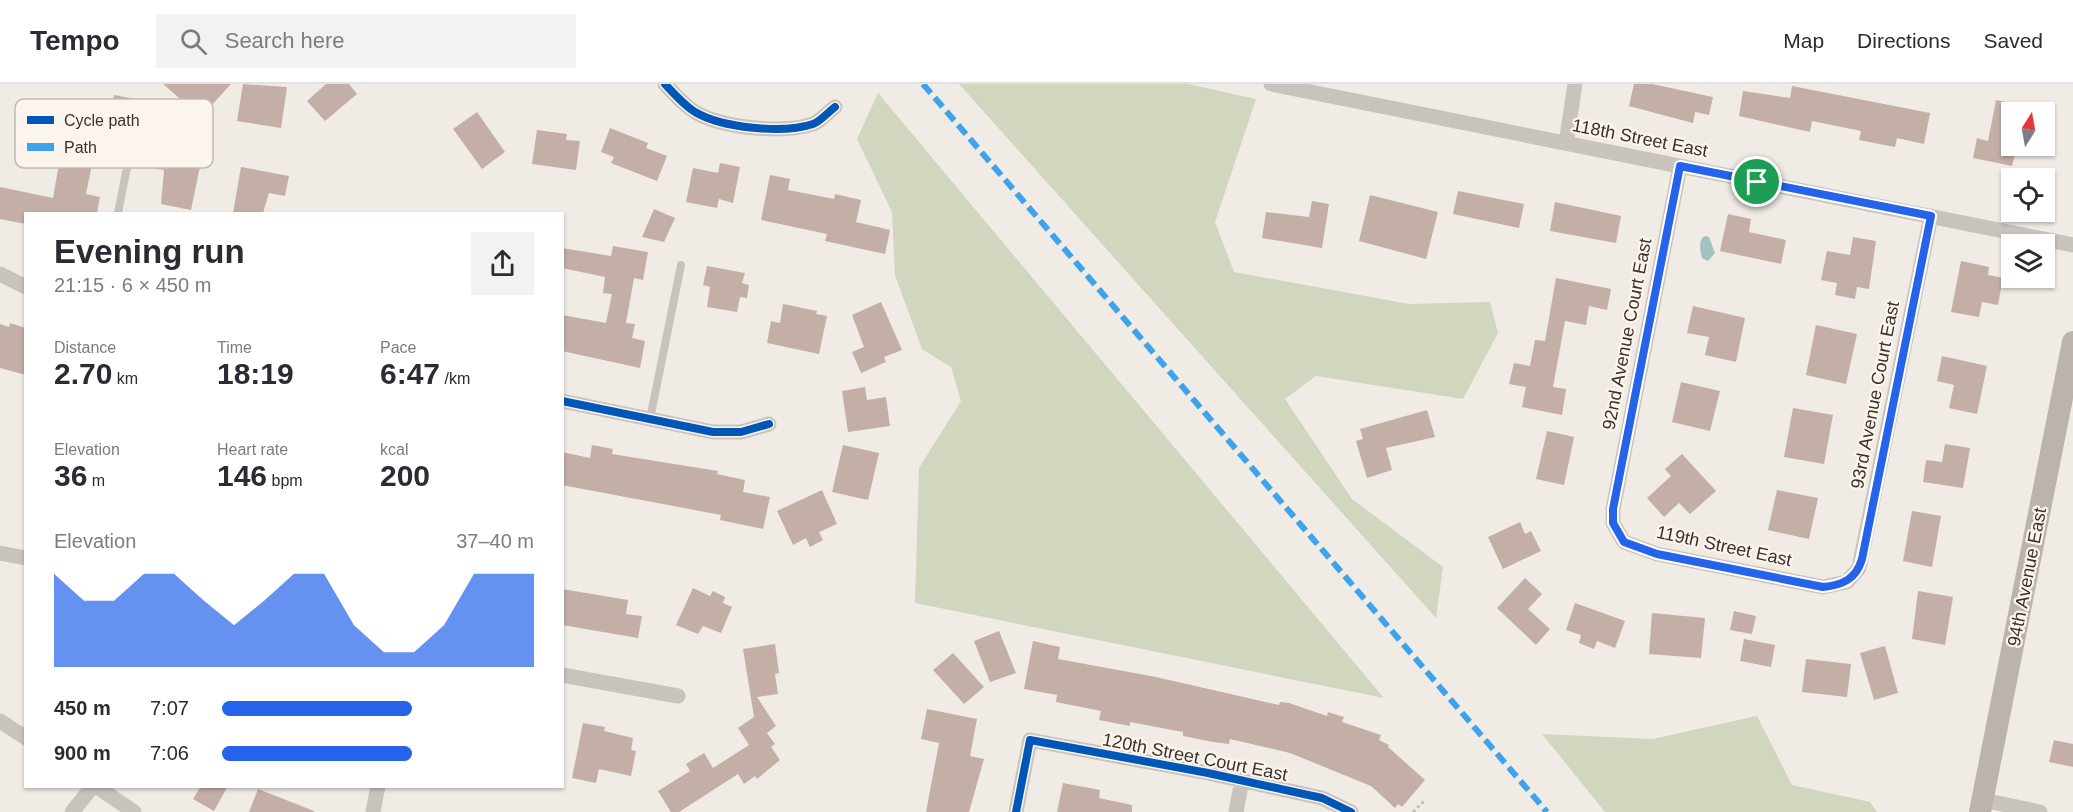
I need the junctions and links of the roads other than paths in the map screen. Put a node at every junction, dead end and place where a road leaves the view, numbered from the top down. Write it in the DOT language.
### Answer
graph roads {
  1 [pos="665,84"];
  2 [pos="1271,84"];
  3 [pos="1575,84"];
  4 [pos="835,107"];
  5 [pos="1566,143"];
  6 [pos="1680,166"];
  7 [pos="127,168"];
  8 [pos="118,212"];
  9 [pos="1931,216"];
  10 [pos="2073,245"];
  11 [pos="681,266"];
  12 [pos="0,274"];
  13 [pos="24,286"];
  14 [pos="2073,342"];
  15 [pos="564,401"];
  16 [pos="650,419"];
  17 [pos="769,424"];
  18 [pos="1613,509"];
  19 [pos="0,553"];
  20 [pos="24,558"];
  21 [pos="1851,578"];
  22 [pos="564,675"];
  23 [pos="678,696"];
  24 [pos="0,721"];
  25 [pos="24,737"];
  26 [pos="1242,780"];
  27 [pos="92,788"];
  28 [pos="97,788"];
  29 [pos="378,788"];
  30 [pos="1981,806"];
  31 [pos="72,812"];
  32 [pos="134,812"];
  33 [pos="373,812"];
  34 [pos="1016,812"];
  35 [pos="1236,812"];
  36 [pos="1351,812"];
  37 [pos="2040,812"];
  1 -- 4 [label="street"];
  2 -- 5 [label="street, 118th Street East"];
  3 -- 5 [label="street"];
  5 -- 6 [label="street, 118th Street East"];
  6 -- 9 [label="street, 118th Street East"];
  6 -- 18 [label="street, 92nd Avenue Court East"];
  7 -- 8 [label="lane"];
  9 -- 10 [label="street, 118th Street East"];
  9 -- 21 [label="street, 93rd Avenue Court East"];
  11 -- 16 [label="lane"];
  12 -- 13 [label="street"];
  14 -- 30 [label="main road, 94th Avenue East"];
  15 -- 16 [label="street"];
  16 -- 17 [label="street"];
  18 -- 21 [label="street, 119th Street East"];
  19 -- 20 [label="street"];
  22 -- 23 [label="street"];
  24 -- 25 [label="street"];
  26 -- 34 [label="street, 120th Street Court East"];
  26 -- 35 [label="street"];
  26 -- 36 [label="street, 120th Street Court East"];
  27 -- 31 [label="street"];
  28 -- 32 [label="street"];
  29 -- 33 [label="street"];
  30 -- 37 [label="street"];
}
